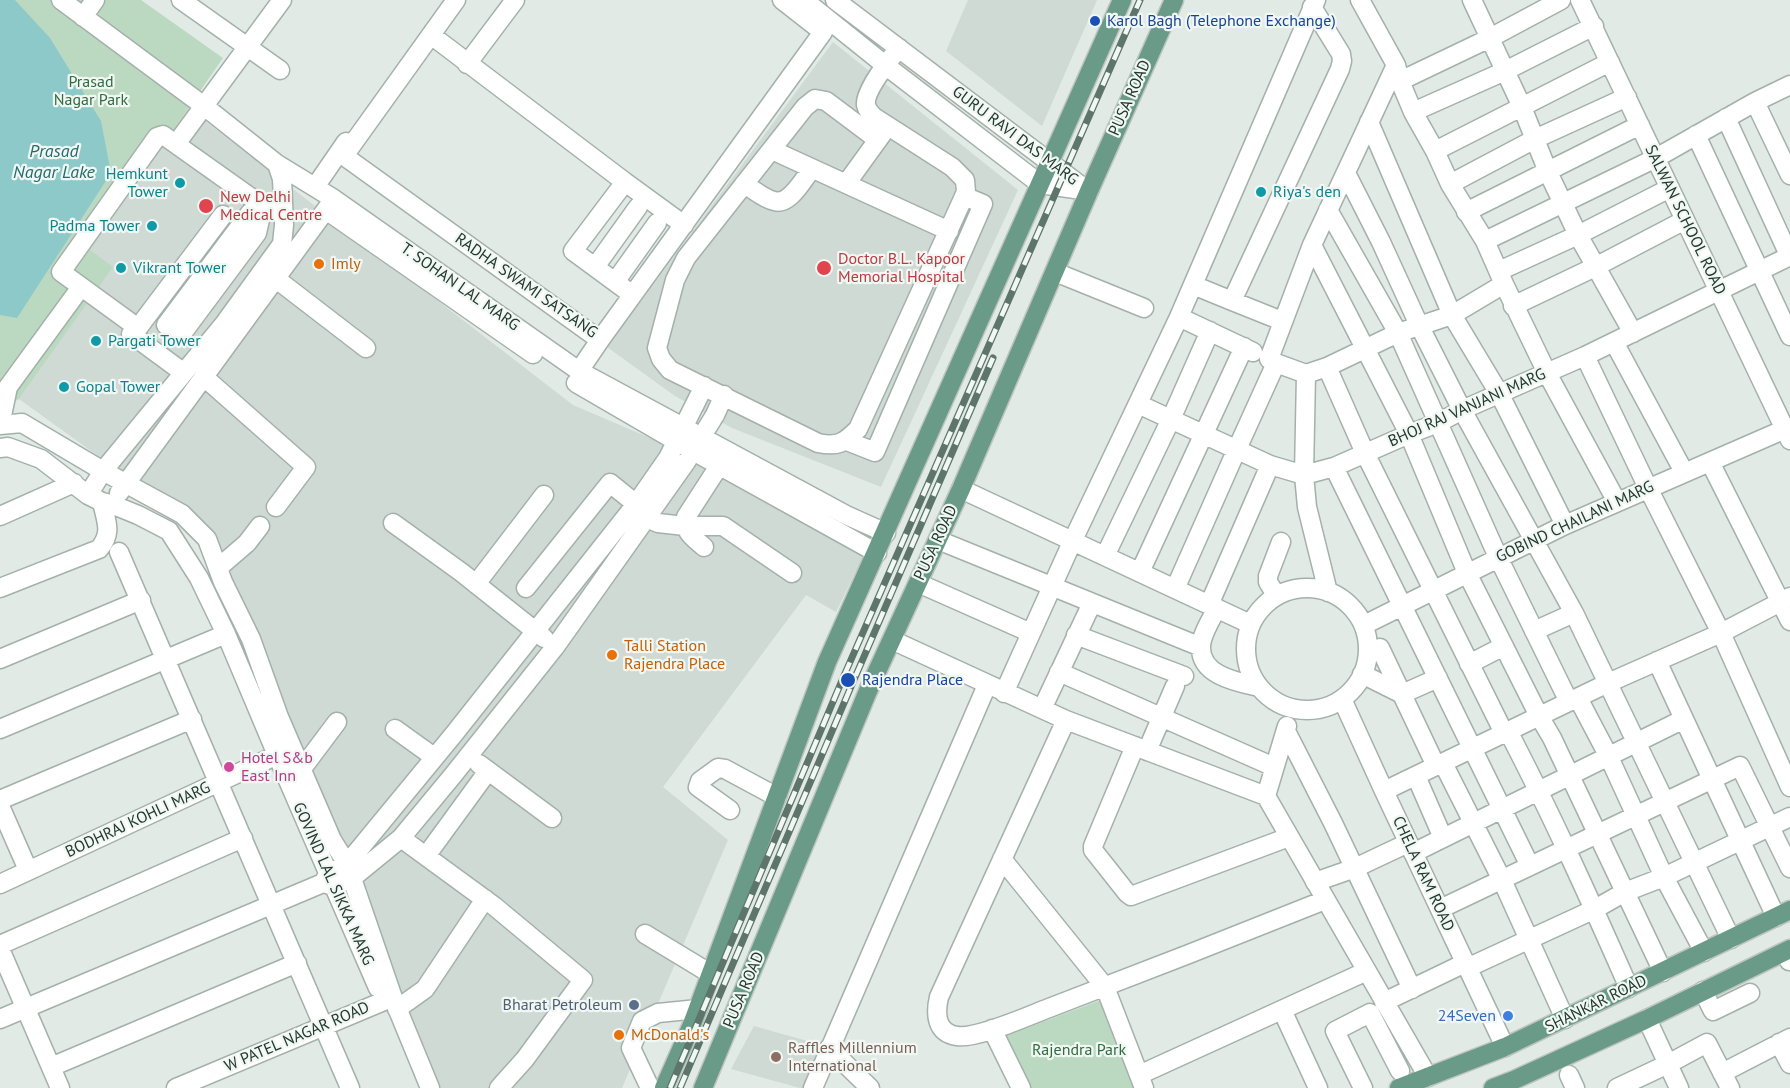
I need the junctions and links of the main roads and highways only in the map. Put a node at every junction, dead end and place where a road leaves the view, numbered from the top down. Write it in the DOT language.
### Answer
graph roads {
  1 [pos="1122,0"];
  2 [pos="1174,0"];
  3 [pos="1783,914"];
  4 [pos="1788,957"];
  5 [pos="1400,1080"];
  6 [pos="1516,1084"];
  7 [pos="664,1088"];
  8 [pos="703,1088"];
  9 [pos="1493,1088"];
  1 -- 7 [label="main road"];
  2 -- 8 [label="main road, PUSA ROAD"];
  3 -- 5 [label="main road, SHANKAR ROAD"];
  4 -- 6 [label="main road, SHANKAR ROAD"];
  6 -- 9 [label="main road, SHANKAR ROAD"];
}
